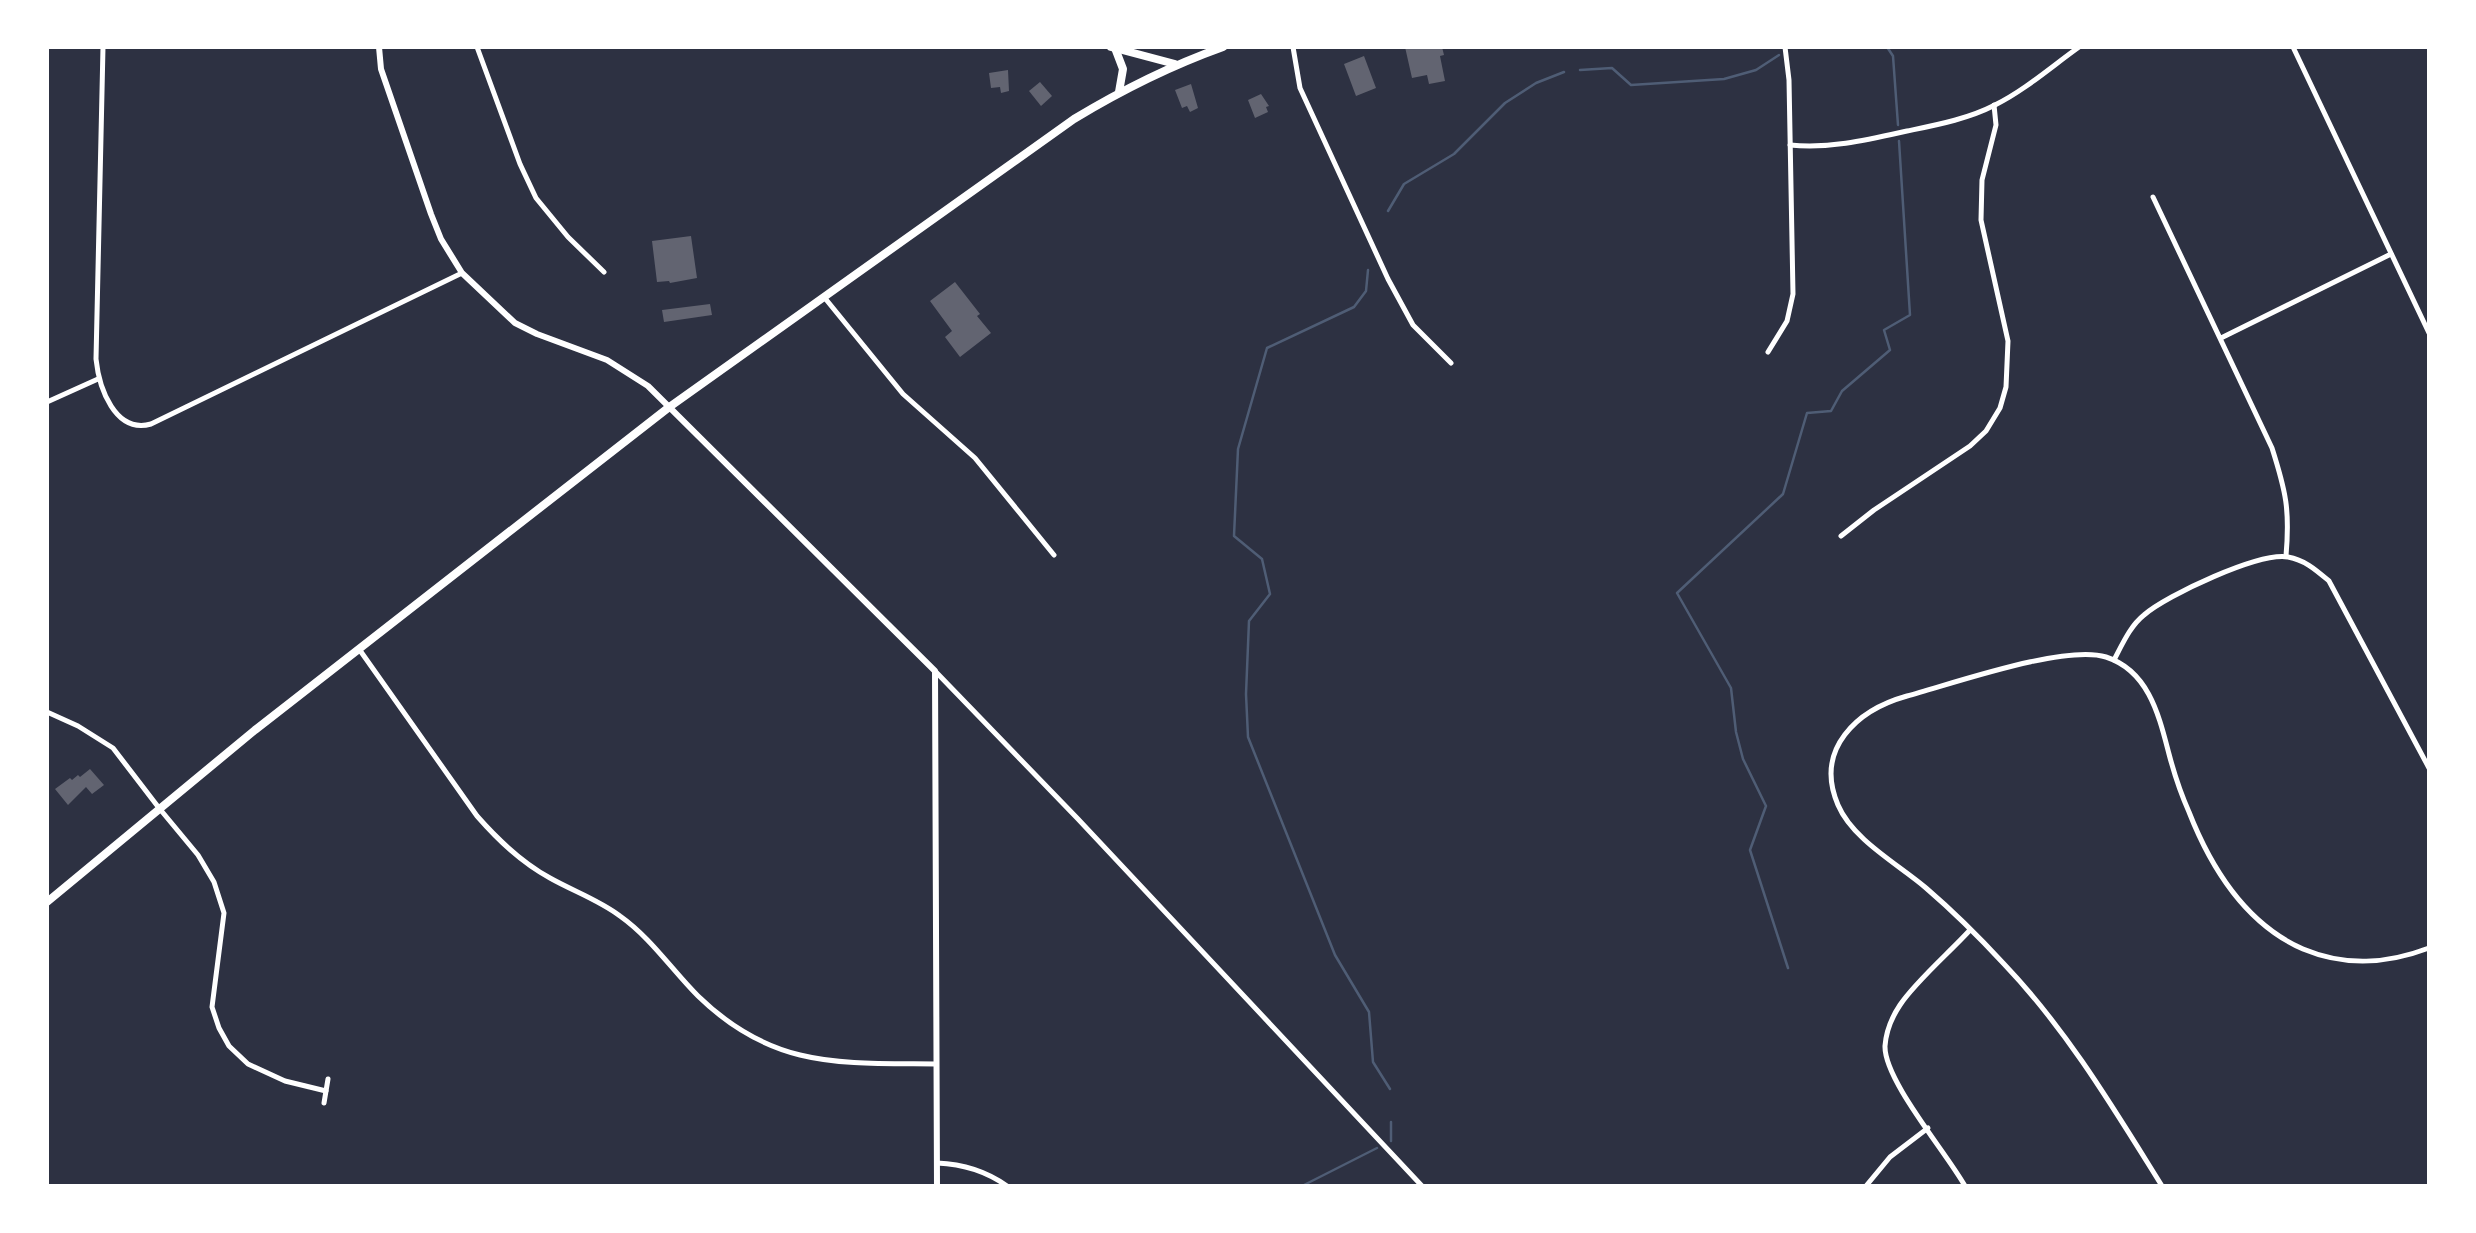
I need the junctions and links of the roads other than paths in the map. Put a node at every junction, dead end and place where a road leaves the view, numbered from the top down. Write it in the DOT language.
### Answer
graph roads {
  1 [pos="103,47"];
  2 [pos="379,47"];
  3 [pos="477,47"];
  4 [pos="1223,47"];
  5 [pos="1293,47"];
  6 [pos="1785,47"];
  7 [pos="2079,47"];
  8 [pos="2293,47"];
  9 [pos="1113,48"];
  10 [pos="1130,49"];
  11 [pos="1175,64"];
  12 [pos="1119,92"];
  13 [pos="1994,105"];
  14 [pos="1790,145"];
  15 [pos="2153,197"];
  16 [pos="2391,254"];
  17 [pos="604,272"];
  18 [pos="462,273"];
  19 [pos="824,297"];
  20 [pos="2429,334"];
  21 [pos="2221,338"];
  22 [pos="1768,352"];
  23 [pos="1451,363"];
  24 [pos="98,379"];
  25 [pos="47,402"];
  26 [pos="668,408"];
  27 [pos="1841,536"];
  28 [pos="1054,555"];
  29 [pos="2286,556"];
  30 [pos="359,649"];
  31 [pos="2114,660"];
  32 [pos="935,671"];
  33 [pos="47,712"];
  34 [pos="2429,768"];
  35 [pos="159,808"];
  36 [pos="47,902"];
  37 [pos="1970,930"];
  38 [pos="2429,948"];
  39 [pos="936,1064"];
  40 [pos="328,1079"];
  41 [pos="326,1091"];
  42 [pos="324,1103"];
  43 [pos="1928,1128"];
  44 [pos="937,1163"];
  45 [pos="937,1186"];
  46 [pos="1007,1186"];
  47 [pos="1422,1186"];
  48 [pos="1866,1186"];
  49 [pos="1965,1186"];
  50 [pos="2162,1186"];
  1 -- 24 [label="street"];
  2 -- 18 [label="street"];
  3 -- 17 [label="street"];
  4 -- 11 [label="main road"];
  5 -- 23 [label="street"];
  6 -- 14 [label="street"];
  7 -- 13 [label="street"];
  8 -- 16 [label="street"];
  9 -- 10 [label="main road"];
  9 -- 12 [label="main road"];
  10 -- 11 [label="main road"];
  11 -- 12 [label="main road"];
  12 -- 19 [label="main road"];
  13 -- 14 [label="street"];
  13 -- 27 [label="street"];
  14 -- 22 [label="street"];
  15 -- 21 [label="street"];
  16 -- 20 [label="street"];
  16 -- 21 [label="street"];
  18 -- 24 [label="street"];
  18 -- 26 [label="street"];
  19 -- 26 [label="main road"];
  19 -- 28 [label="street"];
  21 -- 29 [label="street"];
  24 -- 25 [label="street"];
  26 -- 30 [label="main road"];
  26 -- 32 [label="street"];
  29 -- 31 [label="street"];
  29 -- 34 [label="street"];
  30 -- 35 [label="main road"];
  30 -- 39 [label="street"];
  31 -- 37 [label="street"];
  31 -- 38 [label="street"];
  32 -- 39 [label="street"];
  32 -- 47 [label="street"];
  33 -- 35 [label="street"];
  35 -- 36 [label="main road"];
  35 -- 41 [label="street"];
  37 -- 43 [label="street"];
  37 -- 50 [label="street"];
  39 -- 44 [label="street"];
  40 -- 41 [label="street"];
  41 -- 42 [label="street"];
  43 -- 48 [label="street"];
  43 -- 49 [label="street"];
  44 -- 45 [label="street"];
  44 -- 46 [label="street"];
}
